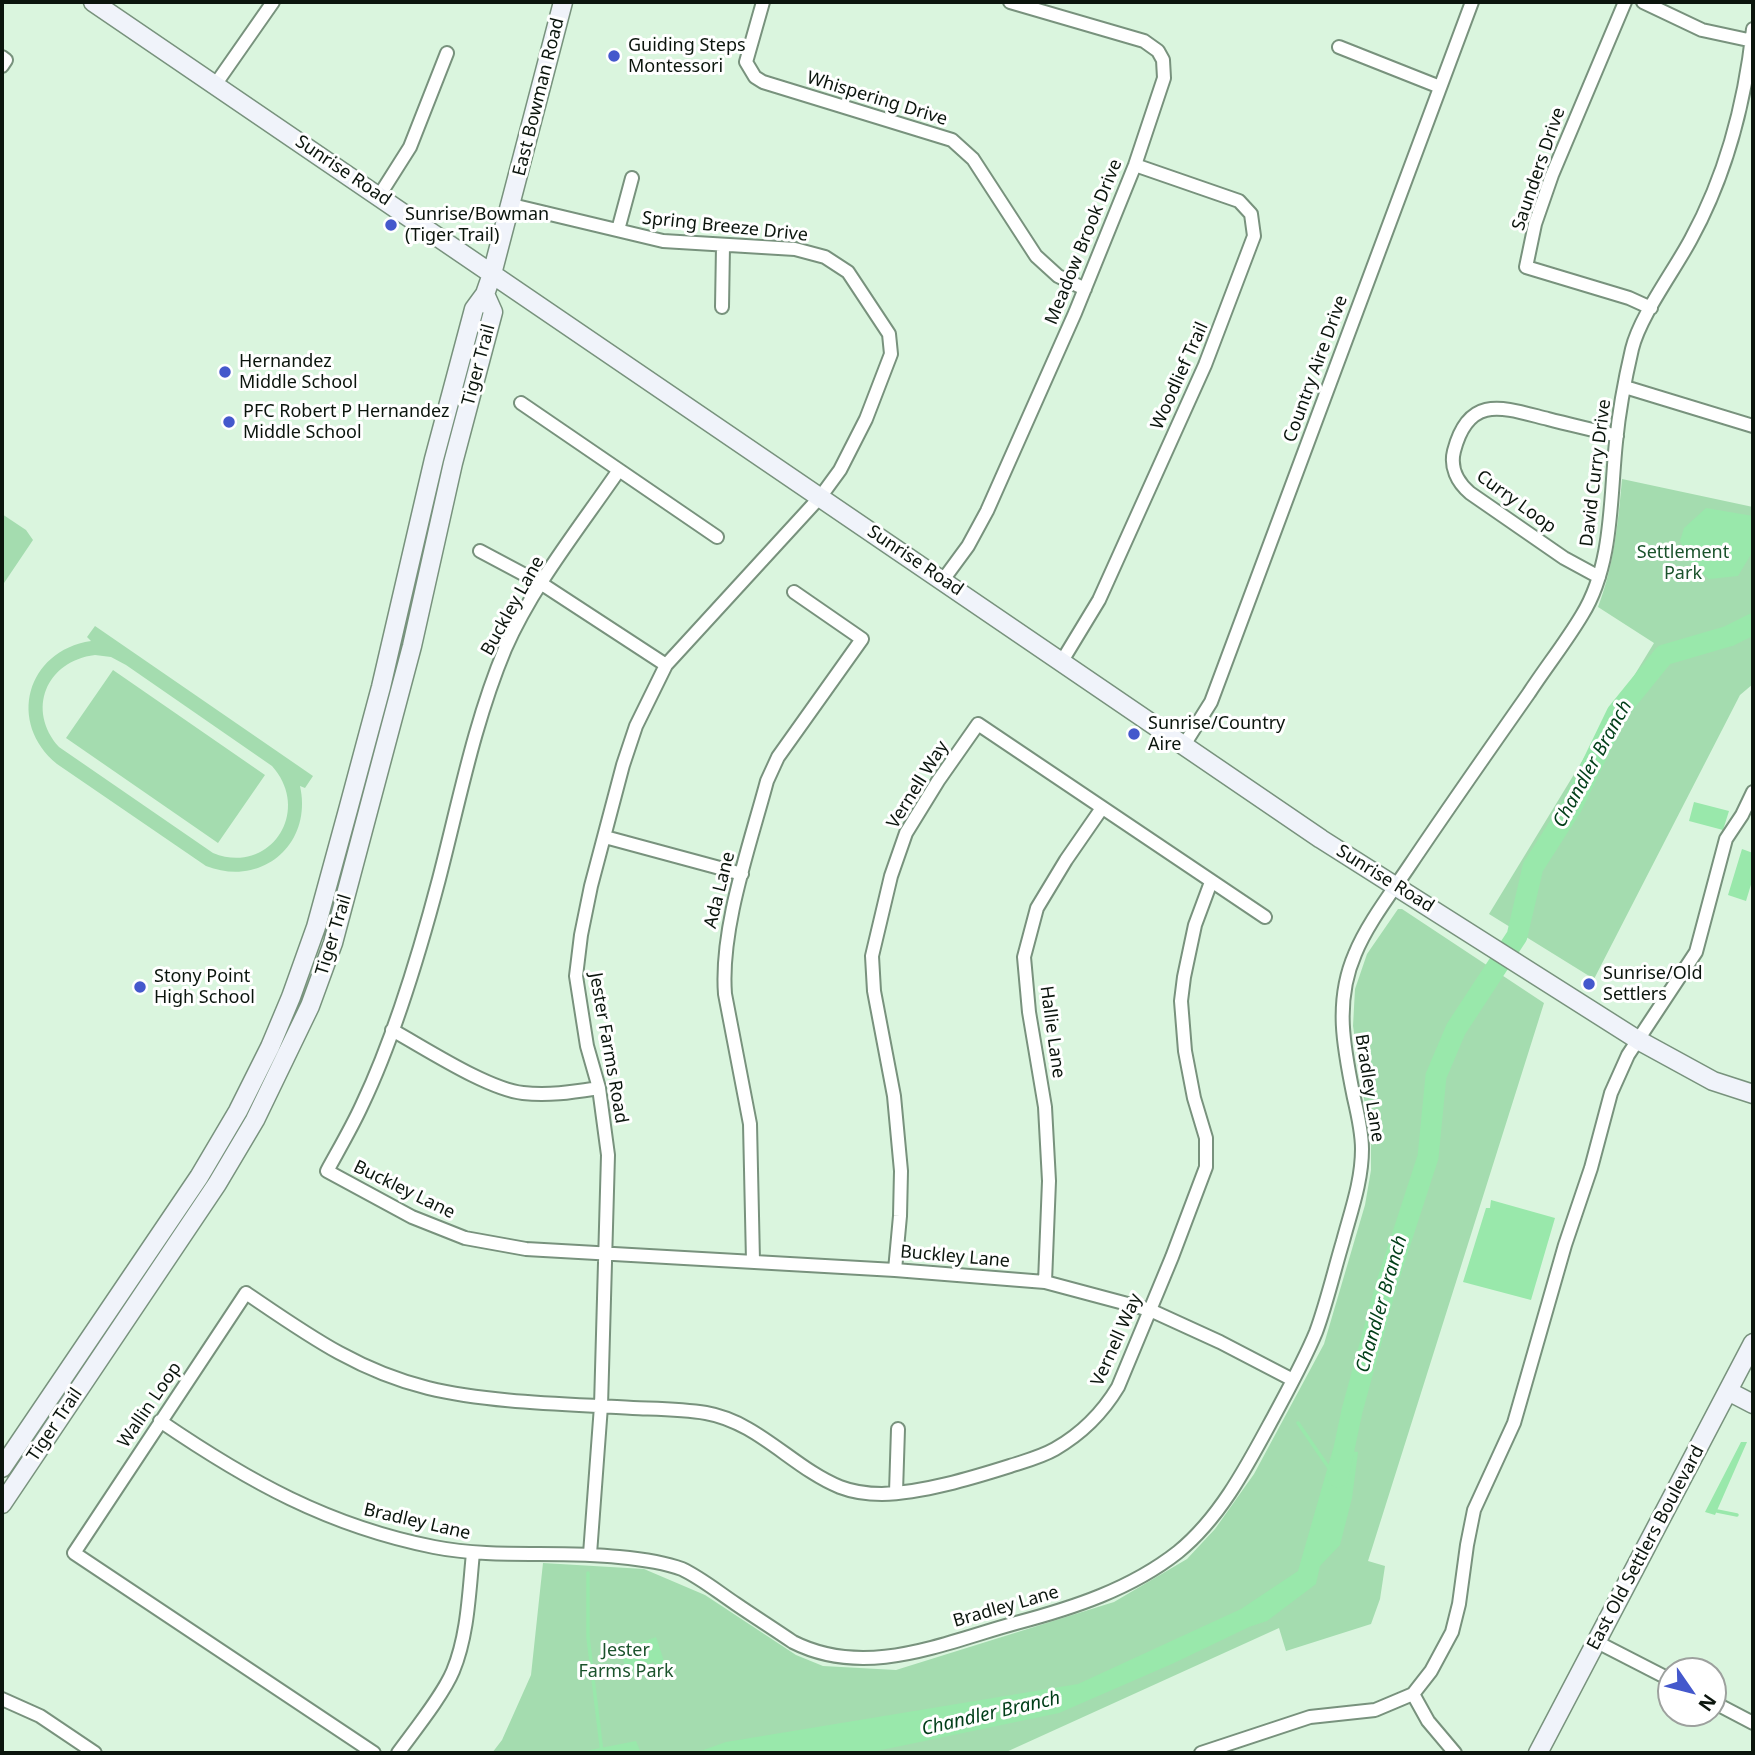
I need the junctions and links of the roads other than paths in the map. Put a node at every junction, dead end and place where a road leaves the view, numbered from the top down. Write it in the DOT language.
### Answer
graph roads {
  1 [pos="93,2"];
  2 [pos="273,2"];
  3 [pos="563,2"];
  4 [pos="763,2"];
  5 [pos="1010,2"];
  6 [pos="1472,2"];
  7 [pos="1625,2"];
  8 [pos="1643,2"];
  9 [pos="1753,37"];
  10 [pos="1339,47"];
  11 [pos="447,53"];
  12 [pos="215,85"];
  13 [pos="1440,86"];
  14 [pos="1135,165"];
  15 [pos="632,178"];
  16 [pos="379,196"];
  17 [pos="512,205"];
  18 [pos="618,230"];
  19 [pos="723,246"];
  20 [pos="492,274"];
  21 [pos="1085,289"];
  22 [pos="485,294"];
  23 [pos="722,307"];
  24 [pos="1651,308"];
  25 [pos="1625,387"];
  26 [pos="521,403"];
  27 [pos="1753,426"];
  28 [pos="1617,436"];
  29 [pos="619,470"];
  30 [pos="821,496"];
  31 [pos="717,537"];
  32 [pos="480,551"];
  33 [pos="1599,577"];
  34 [pos="943,580"];
  35 [pos="542,584"];
  36 [pos="794,592"];
  37 [pos="1062,661"];
  38 [pos="666,665"];
  39 [pos="1184,745"];
  40 [pos="1753,792"];
  41 [pos="1102,808"];
  42 [pos="605,837"];
  43 [pos="742,874"];
  44 [pos="1211,882"];
  45 [pos="1396,886"];
  46 [pos="1265,917"];
  47 [pos="391,1030"];
  48 [pos="1638,1040"];
  49 [pos="599,1088"];
  50 [pos="1753,1094"];
  51 [pos="606,1253"];
  52 [pos="752,1261"];
  53 [pos="895,1270"];
  54 [pos="1045,1282"];
  55 [pos="1150,1310"];
  56 [pos="1753,1343"];
  57 [pos="1293,1380"];
  58 [pos="1728,1391"];
  59 [pos="1753,1404"];
  60 [pos="601,1406"];
  61 [pos="160,1421"];
  62 [pos="898,1429"];
  63 [pos="2,1468"];
  64 [pos="896,1492"];
  65 [pos="2,1504"];
  66 [pos="473,1553"];
  67 [pos="590,1554"];
  68 [pos="1597,1642"];
  69 [pos="1657,1673"];
  70 [pos="1413,1694"];
  71 [pos="2,1699"];
  72 [pos="1727,1709"];
  73 [pos="1753,1723"];
  74 [pos="95,1753"];
  75 [pos="374,1753"];
  76 [pos="398,1753"];
  77 [pos="1201,1753"];
  78 [pos="1455,1753"];
  79 [pos="1538,1753"];
  1 -- 12 [label="street, Sunrise Road"];
  2 -- 12 [label="street"];
  3 -- 17 [label="street, East Bowman Road"];
  4 -- 21 [label="street, Whispering Drive"];
  5 -- 14 [label="street, Meadow Brook Drive"];
  6 -- 13 [label="street, Country Aire Drive"];
  7 -- 24 [label="street, Saunders Drive"];
  8 -- 9 [label="street"];
  9 -- 24 [label="street, David Curry Drive"];
  10 -- 13 [label="street"];
  11 -- 16 [label="street"];
  12 -- 16 [label="street, Sunrise Road"];
  13 -- 39 [label="street, Country Aire Drive"];
  14 -- 21 [label="street, Meadow Brook Drive"];
  14 -- 37 [label="street, Woodlief Trail"];
  15 -- 18 [label="street"];
  16 -- 20 [label="street, Sunrise Road"];
  17 -- 18 [label="street, Spring Breeze Drive"];
  17 -- 20 [label="street, East Bowman Road"];
  18 -- 19 [label="street, Spring Breeze Drive"];
  19 -- 23 [label="street"];
  19 -- 30 [label="street, Spring Breeze Drive"];
  20 -- 22 [label="street, Tiger Trail"];
  20 -- 30 [label="street, Sunrise Road"];
  21 -- 34 [label="street, Meadow Brook Drive"];
  22 -- 63 [label="street, Tiger Trail"];
  22 -- 65 [label="street, Tiger Trail"];
  24 -- 25 [label="street, David Curry Drive"];
  25 -- 27 [label="street"];
  25 -- 28 [label="street, David Curry Drive"];
  26 -- 29 [label="street"];
  28 -- 33 [label="street, David Curry Drive"];
  28 -- 33 [label="street, Curry Loop"];
  29 -- 31 [label="street"];
  29 -- 35 [label="street, Buckley Lane"];
  30 -- 34 [label="street, Sunrise Road"];
  30 -- 38 [label="street, Jester Farms Road"];
  32 -- 35 [label="street"];
  33 -- 45 [label="street, David Curry Drive"];
  34 -- 37 [label="street, Sunrise Road"];
  35 -- 38 [label="street"];
  35 -- 47 [label="street, Buckley Lane"];
  36 -- 43 [label="street, Ada Lane"];
  37 -- 39 [label="street, Sunrise Road"];
  38 -- 42 [label="street, Jester Farms Road"];
  39 -- 45 [label="street, Sunrise Road"];
  40 -- 48 [label="street"];
  41 -- 44 [label="street, Vernell Way"];
  41 -- 53 [label="street, Vernell Way"];
  41 -- 54 [label="street, Hallie Lane"];
  42 -- 43 [label="street"];
  42 -- 49 [label="street, Jester Farms Road"];
  43 -- 52 [label="street, Ada Lane"];
  44 -- 46 [label="street, Vernell Way"];
  44 -- 55 [label="street, Vernell Way"];
  45 -- 48 [label="street, Sunrise Road"];
  45 -- 57 [label="street, Bradley Lane"];
  47 -- 49 [label="street"];
  47 -- 51 [label="street, Buckley Lane"];
  48 -- 50 [label="street, Sunrise Road"];
  48 -- 70 [label="street"];
  49 -- 51 [label="street, Jester Farms Road"];
  51 -- 52 [label="street, Buckley Lane"];
  51 -- 60 [label="street, Jester Farms Road"];
  52 -- 53 [label="street, Buckley Lane"];
  53 -- 54 [label="street, Buckley Lane"];
  54 -- 55 [label="street, Buckley Lane"];
  55 -- 57 [label="street, Buckley Lane"];
  55 -- 64 [label="street, Vernell Way"];
  56 -- 58 [label="street, East Old Settlers Boulevard"];
  57 -- 67 [label="street, Bradley Lane"];
  58 -- 59 [label="street"];
  58 -- 68 [label="street, East Old Settlers Boulevard"];
  60 -- 61 [label="street, Wallin Loop"];
  60 -- 64 [label="street, Vernell Way"];
  60 -- 67 [label="street, Jester Farms Road"];
  61 -- 66 [label="street, Bradley Lane"];
  61 -- 75 [label="street, Wallin Loop"];
  62 -- 64 [label="street"];
  66 -- 67 [label="street, Bradley Lane"];
  66 -- 76 [label="street"];
  68 -- 69 [label="street"];
  68 -- 79 [label="street, East Old Settlers Boulevard"];
  70 -- 77 [label="street"];
  70 -- 78 [label="street"];
  71 -- 74 [label="street"];
  72 -- 73 [label="street"];
}
